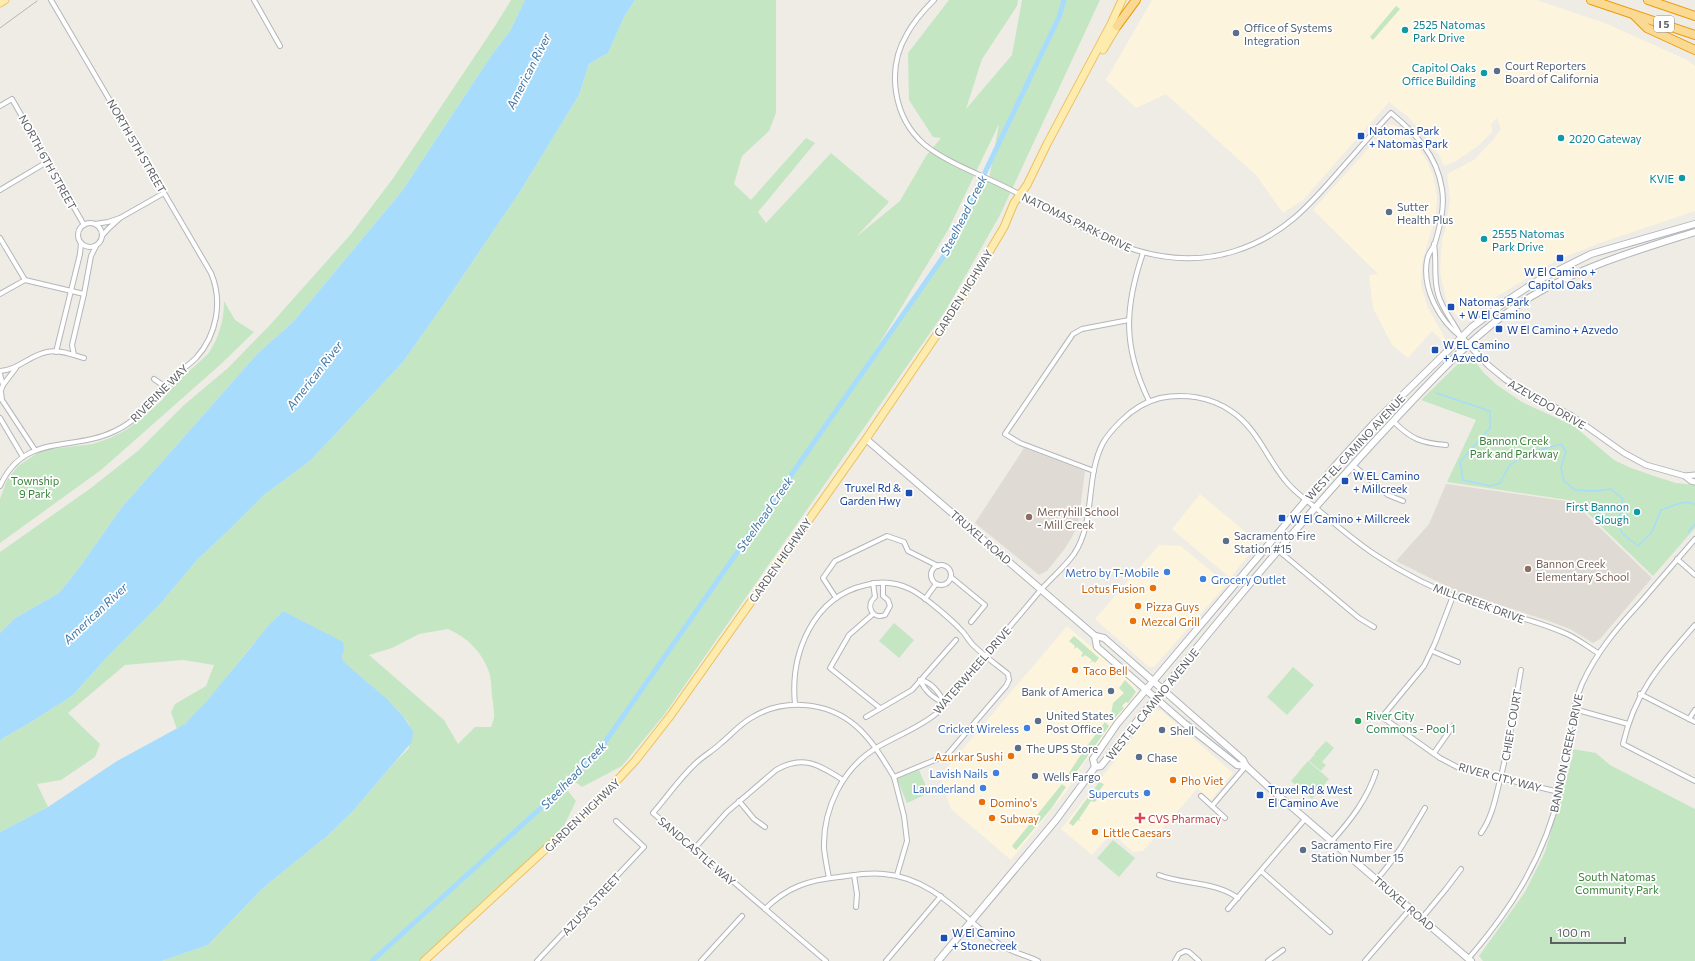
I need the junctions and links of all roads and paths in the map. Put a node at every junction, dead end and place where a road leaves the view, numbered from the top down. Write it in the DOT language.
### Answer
graph roads {
  1 [pos="5,0"];
  2 [pos="51,0"];
  3 [pos="254,0"];
  4 [pos="934,0"];
  5 [pos="1122,0"];
  6 [pos="1132,0"];
  7 [pos="1136,0"];
  8 [pos="1591,0"];
  9 [pos="1648,0"];
  10 [pos="0,3"];
  11 [pos="1632,14"];
  12 [pos="1695,16"];
  13 [pos="1117,26"];
  14 [pos="1695,35"];
  15 [pos="280,46"];
  16 [pos="1695,50"];
  17 [pos="0,106"];
  18 [pos="1068,106"];
  19 [pos="47,162"];
  20 [pos="0,190"];
  21 [pos="164,193"];
  22 [pos="1020,194"];
  23 [pos="120,218"];
  24 [pos="95,224"];
  25 [pos="1695,224"];
  26 [pos="84,225"];
  27 [pos="1695,232"];
  28 [pos="102,236"];
  29 [pos="0,238"];
  30 [pos="81,243"];
  31 [pos="1434,244"];
  32 [pos="96,246"];
  33 [pos="1142,253"];
  34 [pos="25,280"];
  35 [pos="70,291"];
  36 [pos="0,294"];
  37 [pos="84,294"];
  38 [pos="216,294"];
  39 [pos="1129,320"];
  40 [pos="1461,337"];
  41 [pos="1468,345"];
  42 [pos="56,352"];
  43 [pos="74,355"];
  44 [pos="84,358"];
  45 [pos="16,367"];
  46 [pos="0,371"];
  47 [pos="0,374"];
  48 [pos="154,379"];
  49 [pos="3,385"];
  50 [pos="164,386"];
  51 [pos="1,392"];
  52 [pos="1149,401"];
  53 [pos="0,418"];
  54 [pos="1393,422"];
  55 [pos="866,439"];
  56 [pos="1446,445"];
  57 [pos="35,450"];
  58 [pos="23,456"];
  59 [pos="1353,465"];
  60 [pos="1094,471"];
  61 [pos="1695,475"];
  62 [pos="1685,476"];
  63 [pos="1695,482"];
  64 [pos="0,486"];
  65 [pos="1306,500"];
  66 [pos="1403,501"];
  67 [pos="1315,507"];
  68 [pos="1695,539"];
  69 [pos="1279,551"];
  70 [pos="1677,559"];
  71 [pos="938,566"];
  72 [pos="1695,575"];
  73 [pos="951,577"];
  74 [pos="883,582"];
  75 [pos="873,583"];
  76 [pos="936,584"];
  77 [pos="1042,589"];
  78 [pos="1452,596"];
  79 [pos="836,598"];
  80 [pos="924,598"];
  81 [pos="873,614"];
  82 [pos="971,622"];
  83 [pos="1695,625"];
  84 [pos="1374,627"];
  85 [pos="1095,636"];
  86 [pos="956,640"];
  87 [pos="1432,651"];
  88 [pos="1598,654"];
  89 [pos="985,656"];
  90 [pos="1458,662"];
  91 [pos="1521,670"];
  92 [pos="920,680"];
  93 [pos="1153,681"];
  94 [pos="1163,689"];
  95 [pos="1146,690"];
  96 [pos="1640,694"];
  97 [pos="1155,698"];
  98 [pos="945,703"];
  99 [pos="795,704"];
  100 [pos="880,708"];
  101 [pos="1574,709"];
  102 [pos="1695,710"];
  103 [pos="866,717"];
  104 [pos="1689,719"];
  105 [pos="1695,722"];
  106 [pos="1628,724"];
  107 [pos="1453,726"];
  108 [pos="1212,745"];
  109 [pos="875,748"];
  110 [pos="1434,753"];
  111 [pos="1243,760"];
  112 [pos="1095,766"];
  113 [pos="1246,766"];
  114 [pos="1376,772"];
  115 [pos="894,777"];
  116 [pos="1501,778"];
  117 [pos="844,780"];
  118 [pos="1695,781"];
  119 [pos="1559,792"];
  120 [pos="1201,796"];
  121 [pos="739,801"];
  122 [pos="1212,806"];
  123 [pos="1425,808"];
  124 [pos="1225,818"];
  125 [pos="1306,818"];
  126 [pos="616,821"];
  127 [pos="765,827"];
  128 [pos="1481,833"];
  129 [pos="1332,841"];
  130 [pos="695,848"];
  131 [pos="1461,868"];
  132 [pos="1261,871"];
  133 [pos="854,875"];
  134 [pos="896,875"];
  135 [pos="1159,875"];
  136 [pos="829,878"];
  137 [pos="1377,879"];
  138 [pos="941,896"];
  139 [pos="1238,898"];
  140 [pos="856,907"];
  141 [pos="1410,908"];
  142 [pos="765,909"];
  143 [pos="1228,909"];
  144 [pos="742,916"];
  145 [pos="1422,918"];
  146 [pos="972,922"];
  147 [pos="1330,932"];
  148 [pos="1283,950"];
  149 [pos="1470,960"];
  150 [pos="424,961"];
  151 [pos="537,961"];
  152 [pos="701,961"];
  153 [pos="826,961"];
  154 [pos="886,961"];
  155 [pos="938,961"];
  156 [pos="1038,961"];
  157 [pos="1175,961"];
  158 [pos="1199,961"];
  159 [pos="1268,961"];
  160 [pos="1365,961"];
  1 -- 10 [label="main road"];
  2 -- 21 [label="street, NORTH 5TH STREET"];
  3 -- 15 [label="street"];
  4 -- 22 [label="street, NATOMAS PARK DRIVE"];
  5 -- 18 [label="main road, GARDEN HIGHWAY"];
  6 -- 13 [label="main road, GARDEN HIGHWAY"];
  7 -- 13 [label="highway"];
  8 -- 11 [label="highway, I 5"];
  9 -- 12 [label="highway, I 5"];
  11 -- 14 [label="highway, I 5"];
  11 -- 16 [label="highway"];
  13 -- 18 [label="main road, GARDEN HIGHWAY"];
  17 -- 19 [label="street, NORTH 6TH STREET"];
  18 -- 22 [label="main road, GARDEN HIGHWAY"];
  19 -- 20 [label="street"];
  19 -- 26 [label="street, NORTH 6TH STREET"];
  21 -- 23 [label="street"];
  21 -- 38 [label="street, NORTH 5TH STREET"];
  22 -- 33 [label="street, NATOMAS PARK DRIVE"];
  22 -- 55 [label="main road, GARDEN HIGHWAY"];
  23 -- 24 [label="street"];
  23 -- 28 [label="street"];
  24 -- 26 [label="street"];
  24 -- 28 [label="street"];
  25 -- 40 [label="main road, WEST EL CAMINO AVENUE"];
  26 -- 30 [label="street"];
  27 -- 41 [label="main road, WEST EL CAMINO AVENUE"];
  28 -- 32 [label="street"];
  29 -- 34 [label="street"];
  30 -- 32 [label="street"];
  30 -- 35 [label="street"];
  31 -- 33 [label="street, NATOMAS PARK DRIVE"];
  31 -- 40 [label="street, NATOMAS PARK DRIVE"];
  31 -- 40 [label="street, NATOMAS PARK DRIVE"];
  32 -- 37 [label="street"];
  33 -- 39 [label="street"];
  34 -- 35 [label="street"];
  34 -- 36 [label="street"];
  35 -- 37 [label="street"];
  35 -- 42 [label="street"];
  37 -- 43 [label="street"];
  38 -- 50 [label="street, RIVERINE WAY"];
  39 -- 52 [label="street"];
  39 -- 60 [label="street"];
  40 -- 41 [label="street, AZEVEDO DRIVE"];
  40 -- 65 [label="main road, WEST EL CAMINO AVENUE"];
  41 -- 54 [label="main road, WEST EL CAMINO AVENUE"];
  41 -- 62 [label="street, AZEVEDO DRIVE"];
  42 -- 43 [label="street"];
  42 -- 45 [label="street"];
  43 -- 44 [label="street"];
  45 -- 46 [label="street"];
  45 -- 49 [label="street"];
  47 -- 49 [label="street"];
  48 -- 50 [label="street"];
  49 -- 51 [label="street"];
  50 -- 57 [label="street, RIVERINE WAY"];
  51 -- 57 [label="street"];
  52 -- 60 [label="street, MILLCREEK DRIVE"];
  52 -- 65 [label="street, MILLCREEK DRIVE"];
  53 -- 58 [label="street"];
  54 -- 56 [label="street"];
  54 -- 59 [label="main road, WEST EL CAMINO AVENUE"];
  55 -- 77 [label="main road, TRUXEL ROAD"];
  55 -- 150 [label="main road, GARDEN HIGHWAY"];
  57 -- 58 [label="street, RIVERINE WAY"];
  58 -- 64 [label="street, RIVERINE WAY"];
  59 -- 66 [label="street"];
  59 -- 67 [label="main road, WEST EL CAMINO AVENUE"];
  60 -- 77 [label="street, MILLCREEK DRIVE"];
  61 -- 62 [label="street, AZEVEDO DRIVE"];
  62 -- 63 [label="street, AZEVEDO DRIVE"];
  65 -- 67 [label="street, MILLCREEK DRIVE"];
  65 -- 93 [label="main road, WEST EL CAMINO AVENUE"];
  67 -- 69 [label="main road, WEST EL CAMINO AVENUE"];
  67 -- 78 [label="street, MILLCREEK DRIVE"];
  68 -- 70 [label="street, BANNON CREEK DRIVE"];
  69 -- 84 [label="street"];
  69 -- 94 [label="main road, WEST EL CAMINO AVENUE"];
  70 -- 72 [label="street"];
  70 -- 88 [label="street, BANNON CREEK DRIVE"];
  71 -- 73 [label="street"];
  71 -- 76 [label="street"];
  71 -- 79 [label="street"];
  73 -- 76 [label="street"];
  73 -- 82 [label="street"];
  74 -- 75 [label="street"];
  74 -- 80 [label="street"];
  74 -- 81 [label="street"];
  75 -- 79 [label="street"];
  75 -- 81 [label="street"];
  76 -- 80 [label="street"];
  77 -- 85 [label="main road, TRUXEL ROAD"];
  77 -- 89 [label="street, WATERWHEEL DRIVE"];
  78 -- 87 [label="street, RIVER CITY WAY"];
  78 -- 88 [label="street, MILLCREEK DRIVE"];
  79 -- 99 [label="street"];
  80 -- 89 [label="street"];
  81 -- 100 [label="street"];
  83 -- 96 [label="street"];
  85 -- 93 [label="main road, TRUXEL ROAD"];
  85 -- 95 [label="main road, TRUXEL ROAD"];
  86 -- 92 [label="street"];
  87 -- 90 [label="street"];
  87 -- 110 [label="street, RIVER CITY WAY"];
  88 -- 101 [label="street, BANNON CREEK DRIVE"];
  89 -- 98 [label="street, WATERWHEEL DRIVE"];
  89 -- 115 [label="street"];
  91 -- 116 [label="street, CHIEF COURT"];
  92 -- 98 [label="street"];
  92 -- 98 [label="street"];
  92 -- 100 [label="street"];
  93 -- 94 [label="main road, TRUXEL ROAD"];
  93 -- 95 [label="main road, WEST EL CAMINO AVENUE"];
  94 -- 97 [label="main road, WEST EL CAMINO AVENUE"];
  94 -- 111 [label="main road, TRUXEL ROAD"];
  95 -- 97 [label="main road, TRUXEL ROAD"];
  95 -- 112 [label="main road, WEST EL CAMINO AVENUE"];
  96 -- 104 [label="street"];
  96 -- 106 [label="street"];
  97 -- 108 [label="main road, TRUXEL ROAD"];
  97 -- 112 [label="main road, WEST EL CAMINO AVENUE"];
  98 -- 109 [label="street, WATERWHEEL DRIVE"];
  99 -- 109 [label="street, SANDCASTLE WAY"];
  99 -- 130 [label="street, SANDCASTLE WAY"];
  100 -- 103 [label="street"];
  101 -- 106 [label="street"];
  101 -- 119 [label="street, BANNON CREEK DRIVE"];
  102 -- 104 [label="street"];
  104 -- 105 [label="street"];
  106 -- 118 [label="street"];
  107 -- 110 [label="street"];
  108 -- 111 [label="main road"];
  108 -- 113 [label="main road, TRUXEL ROAD"];
  109 -- 115 [label="street, SANDCASTLE WAY"];
  109 -- 117 [label="street, WATERWHEEL DRIVE"];
  110 -- 116 [label="street, RIVER CITY WAY"];
  111 -- 113 [label="main road, TRUXEL ROAD"];
  112 -- 146 [label="main road, WEST EL CAMINO AVENUE"];
  113 -- 122 [label="street"];
  113 -- 125 [label="main road, TRUXEL ROAD"];
  114 -- 129 [label="street"];
  115 -- 134 [label="street, SANDCASTLE WAY"];
  116 -- 119 [label="street, RIVER CITY WAY"];
  116 -- 128 [label="street, CHIEF COURT"];
  117 -- 121 [label="street"];
  117 -- 136 [label="street, WATERWHEEL DRIVE"];
  119 -- 149 [label="street, BANNON CREEK DRIVE"];
  120 -- 122 [label="street"];
  121 -- 127 [label="street"];
  121 -- 130 [label="street"];
  122 -- 124 [label="street"];
  123 -- 137 [label="street"];
  125 -- 129 [label="main road, TRUXEL ROAD"];
  125 -- 132 [label="street"];
  126 -- 151 [label="street, AZUSA STREET"];
  129 -- 137 [label="main road, TRUXEL ROAD"];
  130 -- 142 [label="street, SANDCASTLE WAY"];
  131 -- 145 [label="street"];
  132 -- 139 [label="street"];
  132 -- 147 [label="street"];
  133 -- 134 [label="street"];
  133 -- 136 [label="street"];
  133 -- 140 [label="street"];
  134 -- 138 [label="street"];
  135 -- 139 [label="street"];
  136 -- 142 [label="street"];
  137 -- 141 [label="main road, TRUXEL ROAD"];
  138 -- 146 [label="street"];
  138 -- 154 [label="street"];
  139 -- 143 [label="street"];
  141 -- 145 [label="main road, TRUXEL ROAD"];
  141 -- 160 [label="street"];
  142 -- 153 [label="street, SANDCASTLE WAY"];
  144 -- 152 [label="street"];
  145 -- 149 [label="main road, TRUXEL ROAD"];
  146 -- 155 [label="main road, WEST EL CAMINO AVENUE"];
  146 -- 156 [label="street"];
  148 -- 159 [label="street"];
  157 -- 158 [label="street"];
}
